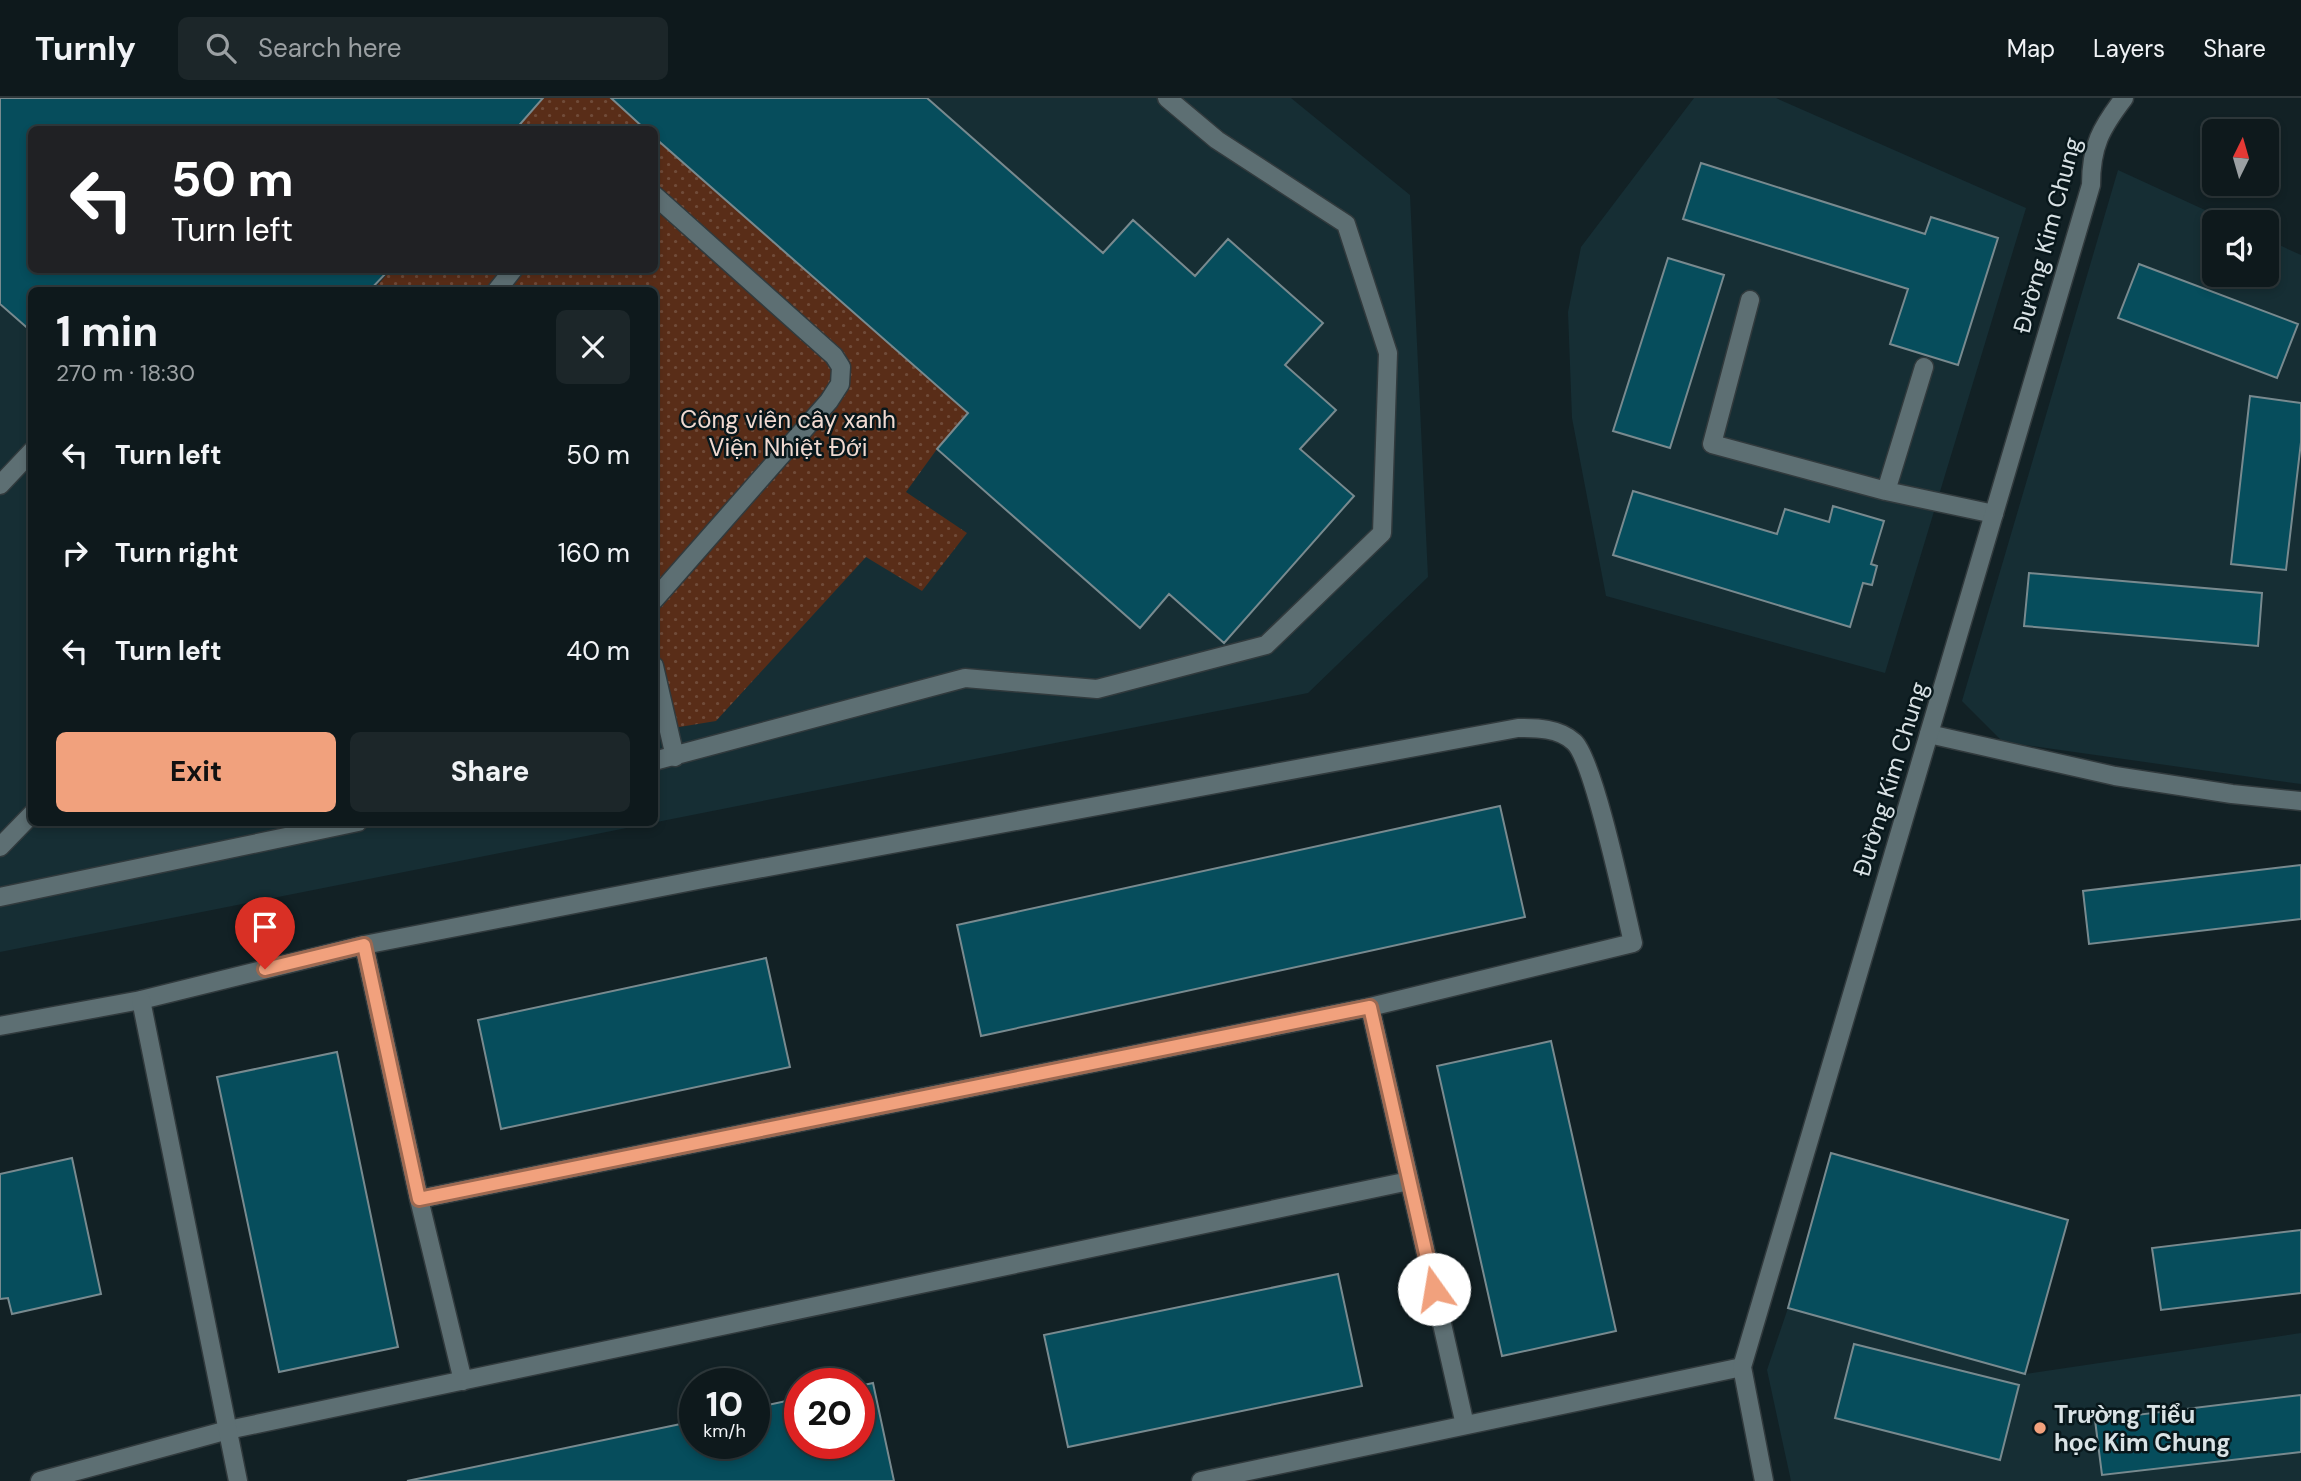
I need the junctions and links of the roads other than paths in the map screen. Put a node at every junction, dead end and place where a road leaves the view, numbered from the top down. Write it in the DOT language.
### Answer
graph roads {
  1 [pos="1167,98"];
  2 [pos="2124,98"];
  3 [pos="658,199"];
  4 [pos="511,273"];
  5 [pos="499,287"];
  6 [pos="1750,300"];
  7 [pos="1924,367"];
  8 [pos="28,455"];
  9 [pos="0,485"];
  10 [pos="1886,491"];
  11 [pos="1994,514"];
  12 [pos="658,596"];
  13 [pos="658,683"];
  14 [pos="1929,734"];
  15 [pos="676,757"];
  16 [pos="658,760"];
  17 [pos="2301,801"];
  18 [pos="28,818"];
  19 [pos="339,826"];
  20 [pos="0,847"];
  21 [pos="0,897"];
  22 [pos="364,945"];
  23 [pos="141,1000"];
  24 [pos="1370,1007"];
  25 [pos="0,1026"];
  26 [pos="1409,1181"];
  27 [pos="419,1199"];
  28 [pos="1742,1367"];
  29 [pos="463,1381"];
  30 [pos="1465,1425"];
  31 [pos="229,1430"];
  32 [pos="40,1481"];
  33 [pos="238,1481"];
  34 [pos="1201,1481"];
  35 [pos="1764,1481"];
  1 -- 15 [label="street"];
  2 -- 11 [label="street, Đường Kim Chung"];
  3 -- 12 [label="street"];
  4 -- 5 [label="street"];
  6 -- 10 [label="street"];
  7 -- 10 [label="street"];
  8 -- 9 [label="street"];
  10 -- 11 [label="street"];
  11 -- 14 [label="street, Đường Kim Chung"];
  13 -- 15 [label="street"];
  14 -- 17 [label="street"];
  14 -- 28 [label="street, Đường Kim Chung"];
  15 -- 16 [label="street"];
  18 -- 20 [label="street"];
  19 -- 21 [label="street"];
  22 -- 23 [label="street"];
  22 -- 24 [label="street"];
  22 -- 27 [label="street"];
  23 -- 25 [label="street"];
  23 -- 31 [label="street"];
  24 -- 26 [label="street"];
  24 -- 27 [label="street"];
  26 -- 29 [label="street"];
  26 -- 30 [label="street"];
  27 -- 29 [label="street"];
  28 -- 30 [label="street"];
  28 -- 35 [label="street, Đường Kim Chung"];
  29 -- 31 [label="street"];
  30 -- 34 [label="street"];
  31 -- 32 [label="street"];
  31 -- 33 [label="street"];
}
